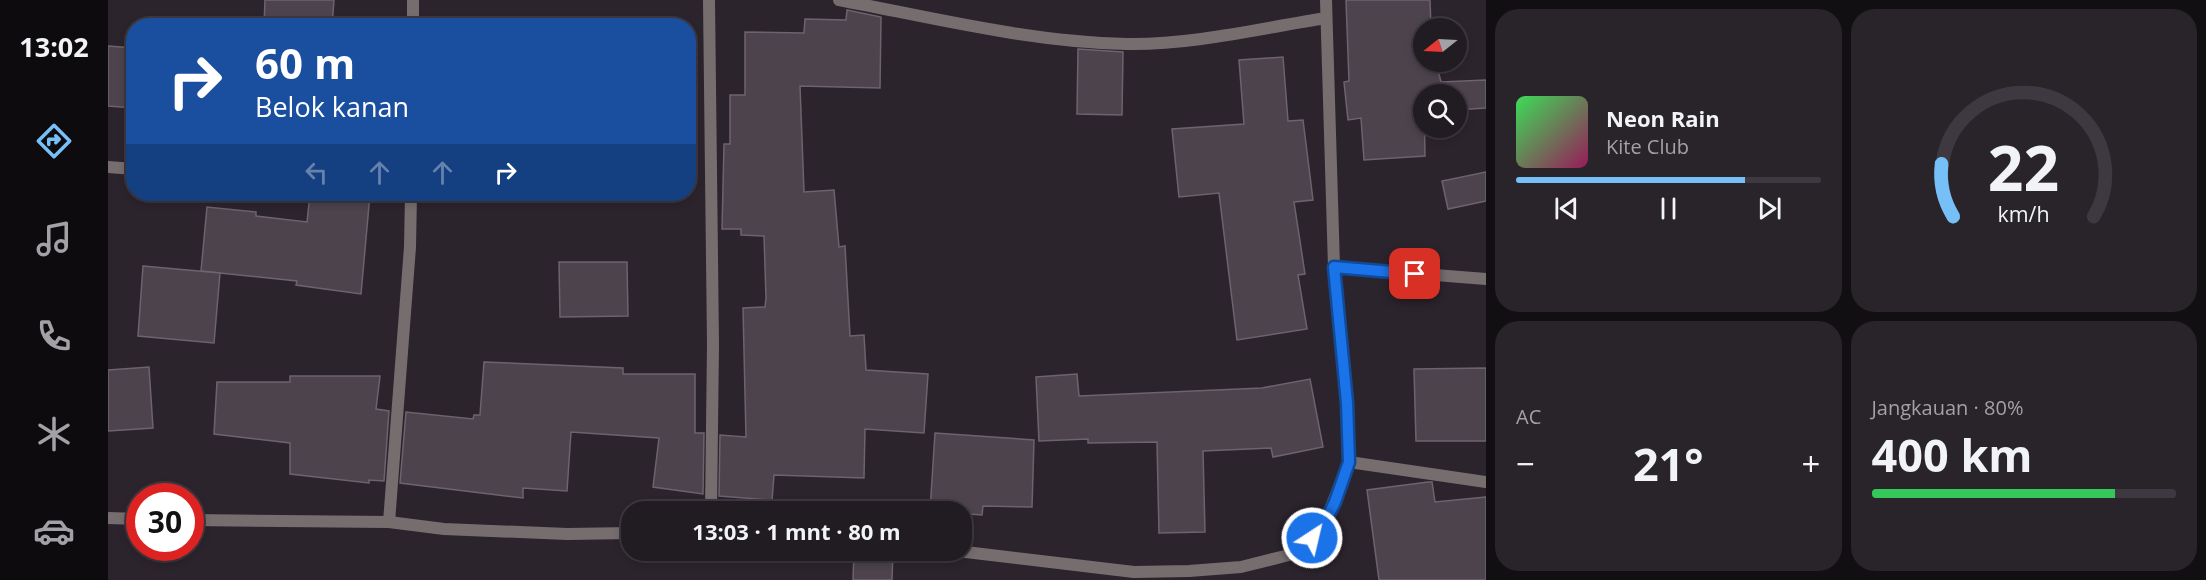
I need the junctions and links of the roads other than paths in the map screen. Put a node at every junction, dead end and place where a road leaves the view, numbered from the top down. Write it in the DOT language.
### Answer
graph roads {
  1 [pos="413,0"];
  2 [pos="709,0"];
  3 [pos="839,0"];
  4 [pos="1326,0"];
  5 [pos="413,18"];
  6 [pos="1326,18"];
  7 [pos="108,167"];
  8 [pos="126,168"];
  9 [pos="411,201"];
  10 [pos="1334,267"];
  11 [pos="1486,279"];
  12 [pos="1349,462"];
  13 [pos="1486,482"];
  14 [pos="711,501"];
  15 [pos="108,518"];
  16 [pos="126,519"];
  17 [pos="204,520"];
  18 [pos="389,522"];
  19 [pos="621,533"];
  20 [pos="972,553"];
  1 -- 5 [label="street"];
  2 -- 14 [label="street"];
  3 -- 6 [label="street"];
  4 -- 6 [label="street"];
  6 -- 10 [label="street"];
  7 -- 8 [label="street"];
  9 -- 18 [label="street"];
  10 -- 11 [label="street"];
  10 -- 12 [label="street"];
  12 -- 13 [label="street"];
  12 -- 20 [label="street"];
  15 -- 16 [label="street"];
  17 -- 18 [label="street"];
  18 -- 19 [label="street"];
}
